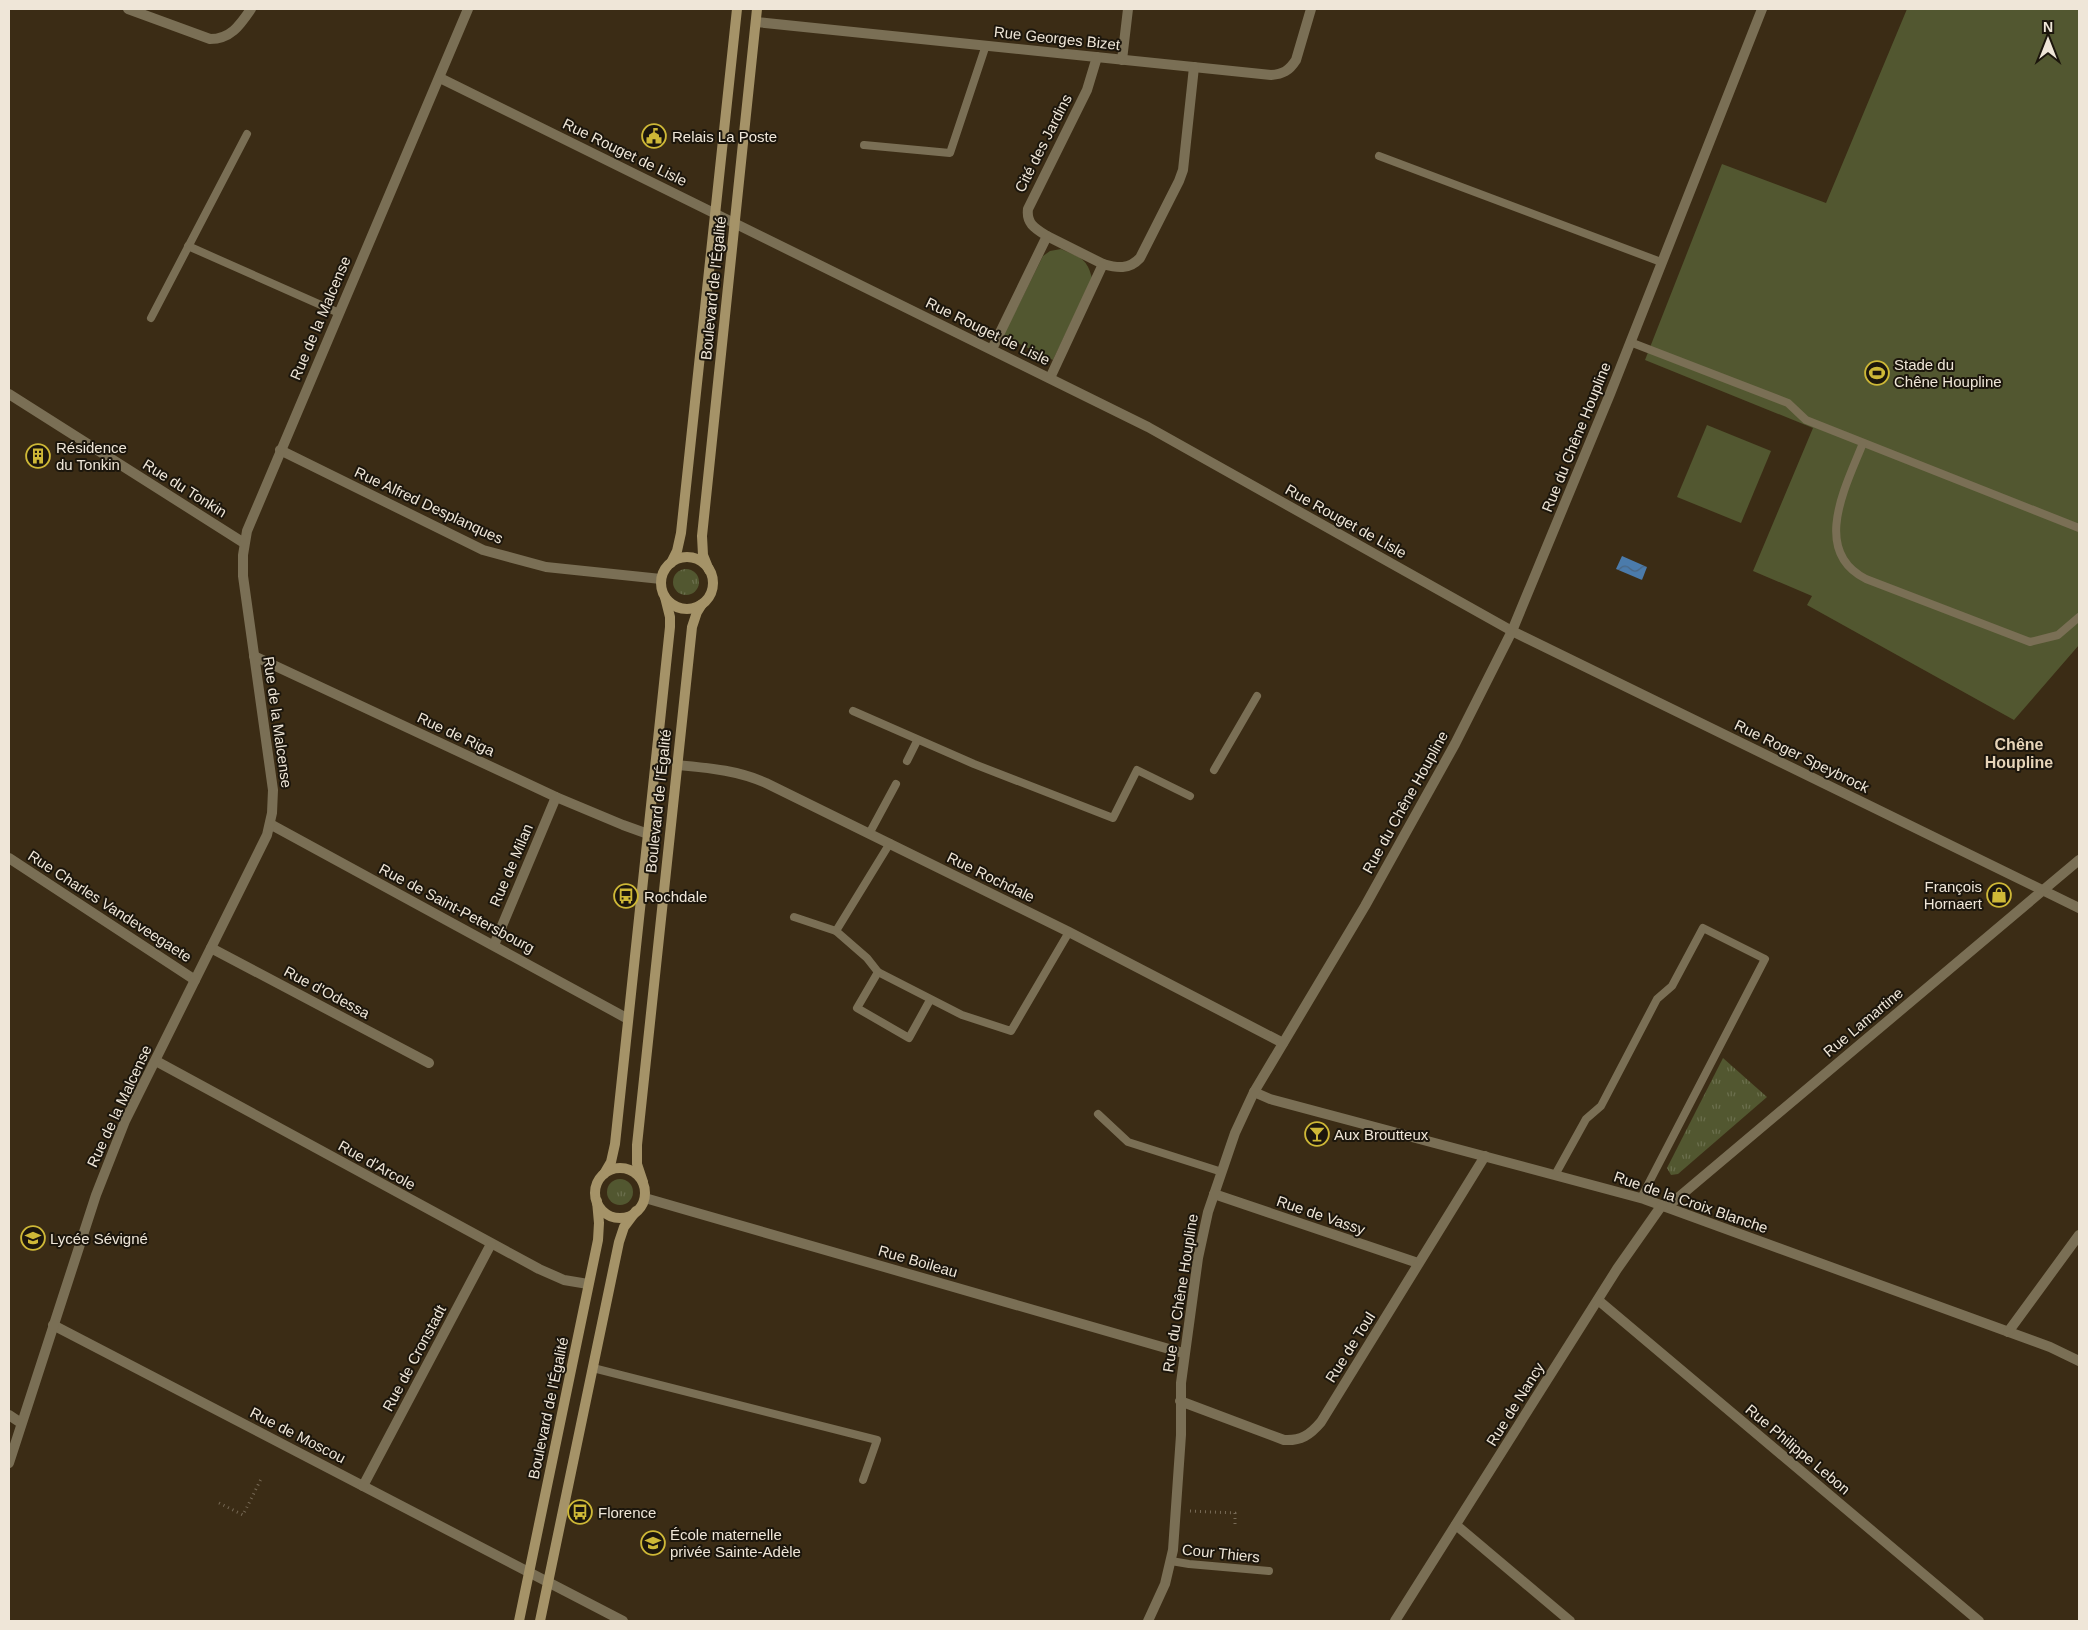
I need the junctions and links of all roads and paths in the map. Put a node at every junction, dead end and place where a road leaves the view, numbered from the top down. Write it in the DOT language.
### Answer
graph roads {
  1 [pos="128,9"];
  2 [pos="251,9"];
  3 [pos="737,9"];
  4 [pos="757,9"];
  5 [pos="1128,9"];
  6 [pos="1311,9"];
  7 [pos="1762,9"];
  8 [pos="464,10"];
  9 [pos="756,22"];
  10 [pos="986,45"];
  11 [pos="1097,57"];
  12 [pos="1122,60"];
  13 [pos="1194,67"];
  14 [pos="440,78"];
  15 [pos="248,134"];
  16 [pos="864,145"];
  17 [pos="1379,156"];
  18 [pos="715,213"];
  19 [pos="735,223"];
  20 [pos="1047,236"];
  21 [pos="188,246"];
  22 [pos="1661,262"];
  23 [pos="1103,264"];
  24 [pos="339,312"];
  25 [pos="151,318"];
  26 [pos="1630,342"];
  27 [pos="992,350"];
  28 [pos="1050,378"];
  29 [pos="9,394"];
  30 [pos="1863,442"];
  31 [pos="280,450"];
  32 [pos="2079,528"];
  33 [pos="244,543"];
  34 [pos="671,563"];
  35 [pos="709,570"];
  36 [pos="661,579"];
  37 [pos="665,597"];
  38 [pos="702,604"];
  39 [pos="2079,617"];
  40 [pos="1512,632"];
  41 [pos="254,656"];
  42 [pos="1257,696"];
  43 [pos="852,711"];
  44 [pos="917,741"];
  45 [pos="907,762"];
  46 [pos="677,765"];
  47 [pos="1214,770"];
  48 [pos="896,784"];
  49 [pos="1190,796"];
  50 [pos="556,797"];
  51 [pos="270,824"];
  52 [pos="648,834"];
  53 [pos="870,834"];
  54 [pos="890,843"];
  55 [pos="9,858"];
  56 [pos="2079,860"];
  57 [pos="2043,890"];
  58 [pos="2079,908"];
  59 [pos="794,917"];
  60 [pos="836,931"];
  61 [pos="1070,932"];
  62 [pos="494,944"];
  63 [pos="211,948"];
  64 [pos="878,972"];
  65 [pos="195,980"];
  66 [pos="930,1000"];
  67 [pos="628,1019"];
  68 [pos="1283,1042"];
  69 [pos="156,1061"];
  70 [pos="429,1063"];
  71 [pos="1254,1092"];
  72 [pos="1098,1114"];
  73 [pos="1485,1156"];
  74 [pos="1222,1172"];
  75 [pos="604,1174"];
  76 [pos="1555,1175"];
  77 [pos="643,1182"];
  78 [pos="1214,1194"];
  79 [pos="645,1198"];
  80 [pos="1642,1198"];
  81 [pos="597,1201"];
  82 [pos="1665,1206"];
  83 [pos="636,1211"];
  84 [pos="2079,1235"];
  85 [pos="491,1244"];
  86 [pos="1418,1263"];
  87 [pos="588,1284"];
  88 [pos="1598,1300"];
  89 [pos="53,1324"];
  90 [pos="2008,1332"];
  91 [pos="1184,1353"];
  92 [pos="2079,1361"];
  93 [pos="593,1368"];
  94 [pos="1180,1401"];
  95 [pos="9,1415"];
  96 [pos="21,1423"];
  97 [pos="9,1463"];
  98 [pos="261,1479"];
  99 [pos="863,1480"];
  100 [pos="363,1486"];
  101 [pos="219,1503"];
  102 [pos="1176,1510"];
  103 [pos="1456,1525"];
  104 [pos="1235,1526"];
  105 [pos="1172,1561"];
  106 [pos="530,1572"];
  107 [pos="1268,1572"];
  108 [pos="549,1582"];
  109 [pos="519,1621"];
  110 [pos="540,1621"];
  111 [pos="623,1621"];
  112 [pos="1148,1621"];
  113 [pos="1395,1621"];
  114 [pos="1570,1621"];
  115 [pos="1979,1621"];
  1 -- 2 [label="street"];
  3 -- 18 [label="main road, Boulevard de l'Égalité"];
  4 -- 9 [label="main road, Boulevard de l'Égalité"];
  5 -- 12 [label="street"];
  6 -- 13 [label="street, Rue Georges Bizet"];
  7 -- 22 [label="street, Rue du Chêne Houpline"];
  8 -- 14 [label="street, Rue de la Malcense"];
  9 -- 10 [label="street, Rue Georges Bizet"];
  9 -- 19 [label="main road, Boulevard de l'Égalité"];
  10 -- 11 [label="street, Rue Georges Bizet"];
  10 -- 16 [label="lane"];
  11 -- 12 [label="street, Rue Georges Bizet"];
  11 -- 20 [label="street, Cité des Jardins"];
  12 -- 13 [label="street, Rue Georges Bizet"];
  13 -- 23 [label="street, Cité des Jardins"];
  14 -- 18 [label="street, Rue Rouget de Lisle"];
  14 -- 24 [label="street, Rue de la Malcense"];
  15 -- 21 [label="lane"];
  17 -- 22 [label="lane"];
  18 -- 19 [label="street, Rue Rouget de Lisle"];
  18 -- 34 [label="main road, Boulevard de l'Égalité"];
  19 -- 27 [label="street, Rue Rouget de Lisle"];
  19 -- 35 [label="main road, Boulevard de l'Égalité"];
  20 -- 23 [label="street, Cité des Jardins"];
  20 -- 27 [label="street"];
  21 -- 24 [label="lane"];
  21 -- 25 [label="lane"];
  22 -- 26 [label="street, Rue du Chêne Houpline"];
  23 -- 28 [label="street"];
  24 -- 31 [label="street, Rue de la Malcense"];
  26 -- 30 [label="lane"];
  26 -- 40 [label="street, Rue du Chêne Houpline"];
  27 -- 28 [label="street, Rue Rouget de Lisle"];
  28 -- 40 [label="street, Rue Rouget de Lisle"];
  29 -- 33 [label="street, Rue du Tonkin"];
  30 -- 32 [label="lane"];
  30 -- 39 [label="lane"];
  31 -- 33 [label="street, Rue de la Malcense"];
  31 -- 36 [label="street, Rue Alfred Desplanques"];
  33 -- 41 [label="street, Rue de la Malcense"];
  34 -- 35 [label="main road"];
  34 -- 36 [label="main road"];
  35 -- 38 [label="main road"];
  36 -- 37 [label="main road"];
  37 -- 38 [label="main road"];
  37 -- 52 [label="main road, Boulevard de l'Égalité"];
  38 -- 46 [label="main road, Boulevard de l'Égalité"];
  40 -- 57 [label="street, Rue Roger Speybrock"];
  40 -- 68 [label="street, Rue du Chêne Houpline"];
  41 -- 50 [label="street, Rue de Riga"];
  41 -- 51 [label="street, Rue de la Malcense"];
  42 -- 47 [label="lane"];
  43 -- 44 [label="lane"];
  44 -- 45 [label="lane"];
  44 -- 49 [label="lane"];
  46 -- 53 [label="street, Rue Rochdale"];
  46 -- 77 [label="main road, Boulevard de l'Égalité"];
  48 -- 53 [label="lane"];
  50 -- 52 [label="street, Rue de Riga"];
  50 -- 62 [label="street, Rue de Milan"];
  51 -- 62 [label="street, Rue de Saint-Petersbourg"];
  51 -- 63 [label="street, Rue de la Malcense"];
  52 -- 67 [label="main road, Boulevard de l'Égalité"];
  53 -- 54 [label="street, Rue Rochdale"];
  54 -- 60 [label="lane"];
  54 -- 61 [label="street, Rue Rochdale"];
  55 -- 65 [label="street, Rue Charles Vandeveegaete"];
  56 -- 57 [label="street, Rue Lamartine"];
  57 -- 58 [label="street, Rue Roger Speybrock"];
  57 -- 82 [label="street, Rue Lamartine"];
  59 -- 60 [label="lane"];
  60 -- 64 [label="lane"];
  61 -- 66 [label="lane"];
  61 -- 68 [label="street, Rue Rochdale"];
  62 -- 67 [label="street, Rue de Saint-Petersbourg"];
  63 -- 65 [label="street, Rue de la Malcense"];
  63 -- 70 [label="street, Rue d'Odessa"];
  64 -- 66 [label="lane"];
  64 -- 66 [label="lane"];
  65 -- 69 [label="street, Rue de la Malcense"];
  67 -- 75 [label="main road, Boulevard de l'Égalité"];
  68 -- 71 [label="street, Rue du Chêne Houpline"];
  69 -- 85 [label="street, Rue d'Arcole"];
  69 -- 89 [label="street, Rue de la Malcense"];
  71 -- 73 [label="street, Rue de la Croix Blanche"];
  71 -- 74 [label="street, Rue du Chêne Houpline"];
  72 -- 74 [label="lane"];
  73 -- 76 [label="street, Rue de la Croix Blanche"];
  73 -- 86 [label="street, Rue de Toul"];
  74 -- 78 [label="street, Rue du Chêne Houpline"];
  75 -- 77 [label="main road"];
  75 -- 81 [label="main road"];
  76 -- 80 [label="street, Rue de la Croix Blanche"];
  76 -- 80 [label="lane"];
  77 -- 79 [label="main road"];
  78 -- 86 [label="street, Rue de Vassy"];
  78 -- 91 [label="street, Rue du Chêne Houpline"];
  79 -- 83 [label="main road"];
  79 -- 91 [label="street, Rue Boileau"];
  80 -- 82 [label="street, Rue de la Croix Blanche"];
  81 -- 83 [label="main road"];
  81 -- 87 [label="main road, Boulevard de l'Égalité"];
  82 -- 88 [label="street, Rue de Nancy"];
  82 -- 90 [label="street, Rue de la Croix Blanche"];
  83 -- 93 [label="main road"];
  84 -- 90 [label="street"];
  85 -- 87 [label="street, Rue d'Arcole"];
  85 -- 100 [label="street, Rue de Cronstadt"];
  86 -- 94 [label="street, Rue de Toul"];
  87 -- 106 [label="main road, Boulevard de l'Égalité"];
  88 -- 103 [label="street, Rue de Nancy"];
  88 -- 115 [label="street, Rue Philippe Lebon"];
  89 -- 96 [label="street, Rue de la Malcense"];
  89 -- 100 [label="street, Rue de Moscou"];
  90 -- 92 [label="street, Rue de la Croix Blanche"];
  91 -- 94 [label="street, Rue du Chêne Houpline"];
  93 -- 99 [label="lane"];
  93 -- 108 [label="main road"];
  94 -- 102 [label="street, Rue du Chêne Houpline"];
  95 -- 96 [label="street"];
  96 -- 97 [label="street, Rue de la Malcense"];
  98 -- 101 [label="path"];
  100 -- 106 [label="street, Rue de Moscou"];
  102 -- 104 [label="path"];
  102 -- 105 [label="street, Rue du Chêne Houpline"];
  103 -- 113 [label="street, Rue de Nancy"];
  103 -- 114 [label="street"];
  105 -- 107 [label="lane, Cour Thiers"];
  105 -- 112 [label="street, Rue du Chêne Houpline"];
  106 -- 108 [label="street, Rue de Moscou"];
  106 -- 109 [label="main road, Boulevard de l'Égalité"];
  108 -- 110 [label="main road"];
  108 -- 111 [label="street, Rue de Moscou"];
}
